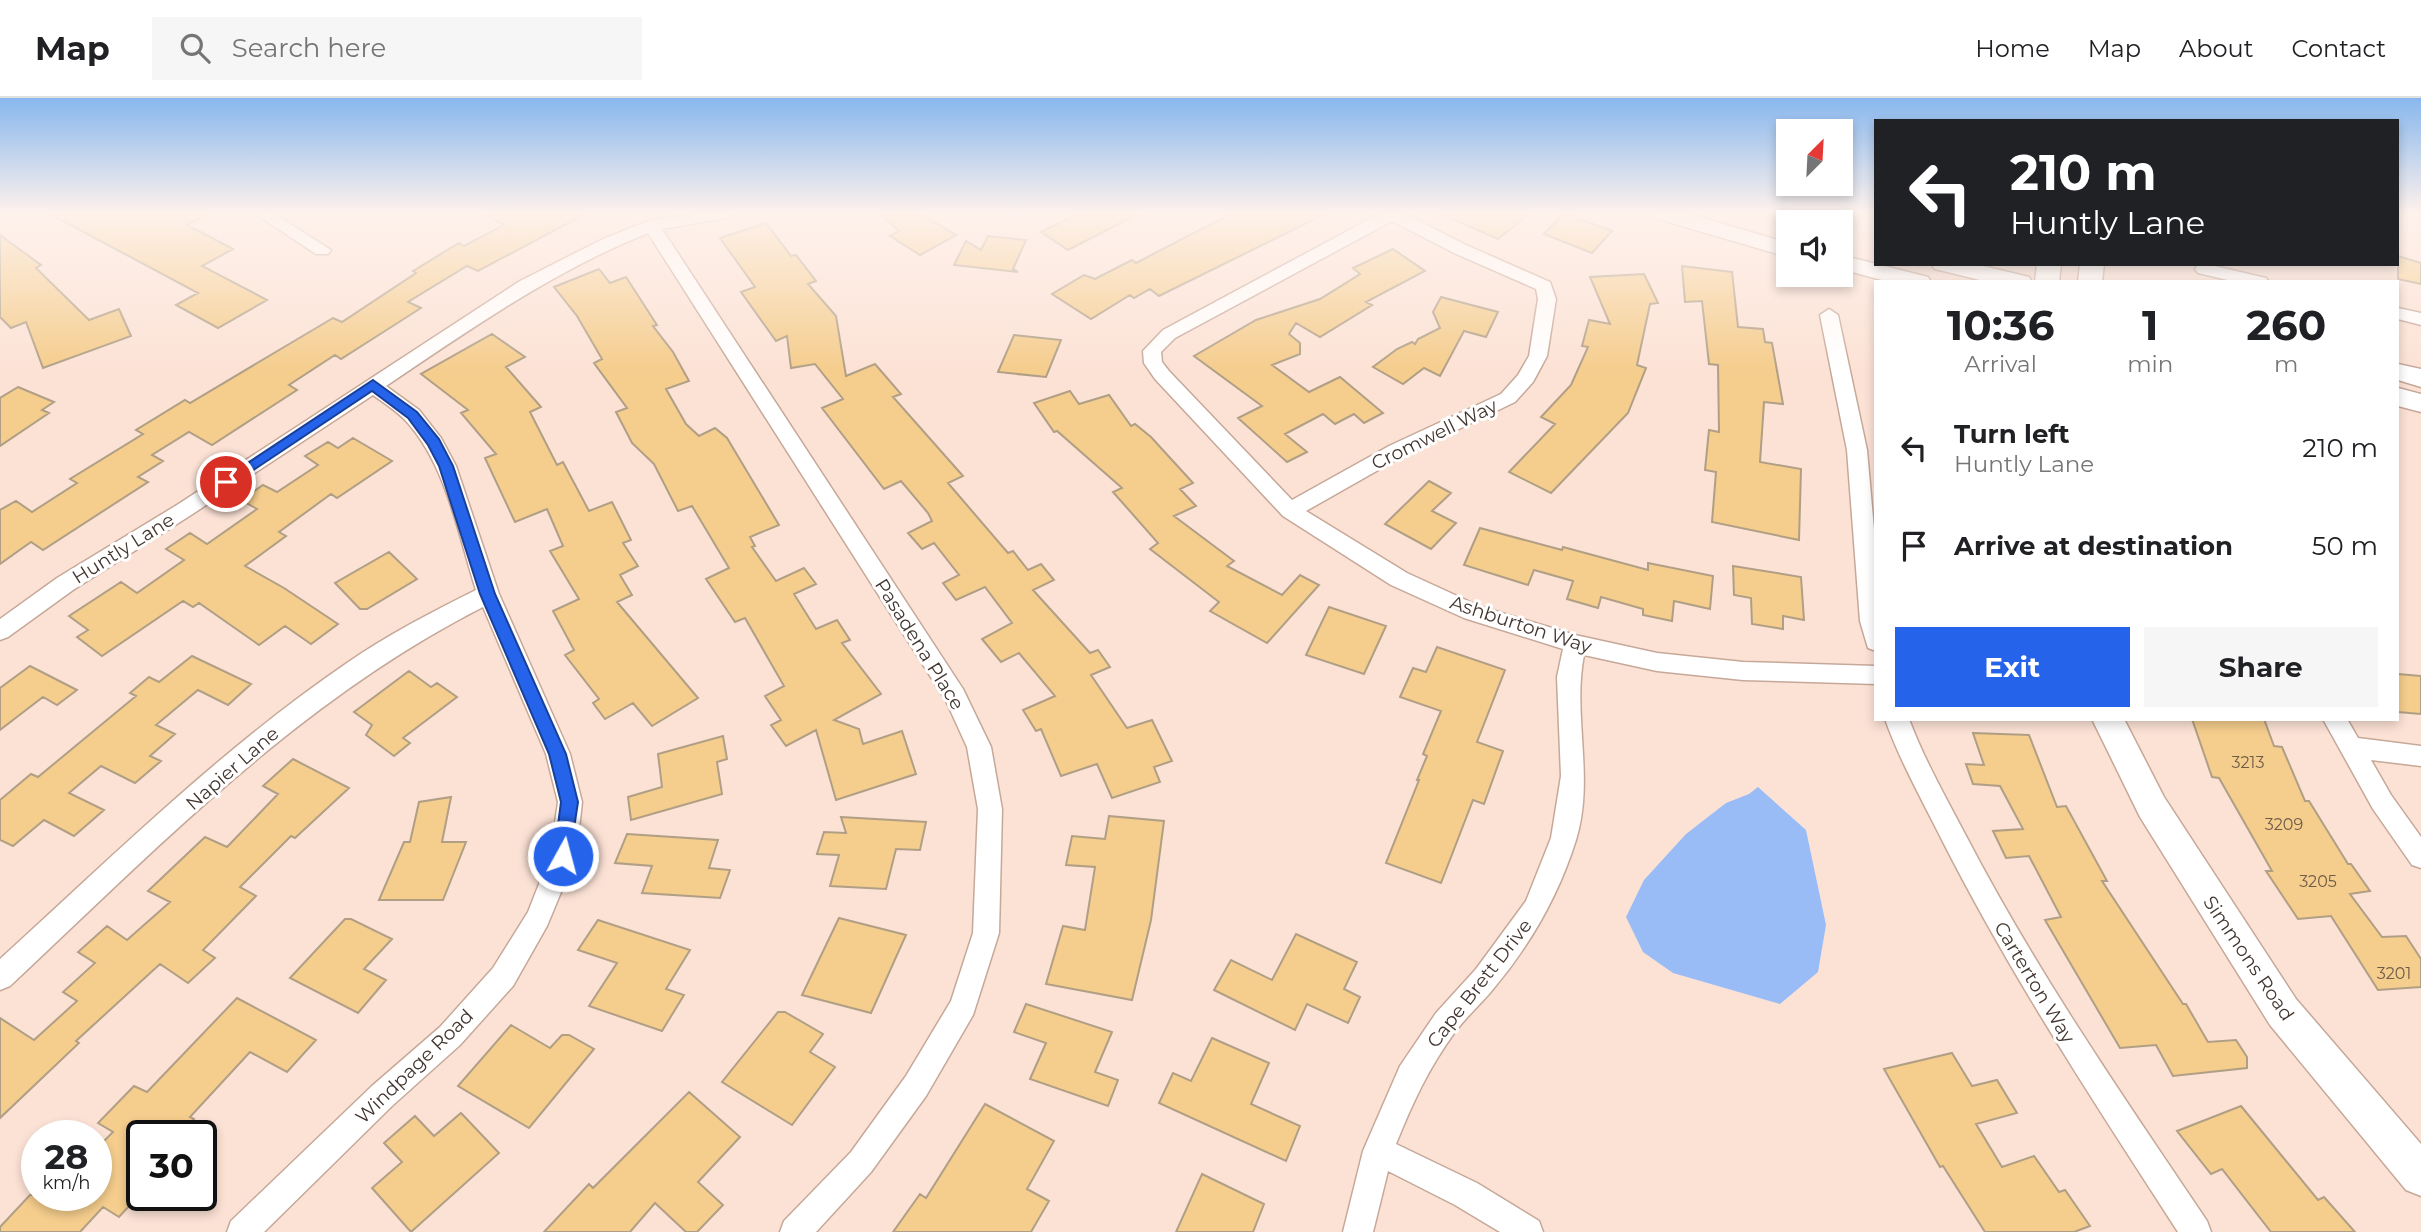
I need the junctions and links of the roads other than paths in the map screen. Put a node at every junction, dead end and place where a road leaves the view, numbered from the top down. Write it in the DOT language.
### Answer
graph roads {
  1 [pos="564,266"];
  2 [pos="679,266"];
  3 [pos="1296,266"];
  4 [pos="1498,266"];
  5 [pos="1856,266"];
  6 [pos="1952,266"];
  7 [pos="2204,269"];
  8 [pos="1911,280"];
  9 [pos="2011,280"];
  10 [pos="2251,280"];
  11 [pos="2399,314"];
  12 [pos="1829,316"];
  13 [pos="2421,319"];
  14 [pos="2399,372"];
  15 [pos="2421,378"];
  16 [pos="373,385"];
  17 [pos="2399,397"];
  18 [pos="2421,403"];
  19 [pos="1290,511"];
  20 [pos="488,594"];
  21 [pos="0,631"];
  22 [pos="1874,634"];
  23 [pos="1575,644"];
  24 [pos="1874,675"];
  25 [pos="1898,721"];
  26 [pos="2109,721"];
  27 [pos="2336,721"];
  28 [pos="2349,747"];
  29 [pos="2421,756"];
  30 [pos="2421,858"];
  31 [pos="0,976"];
  32 [pos="1378,1151"];
  33 [pos="2421,1175"];
  34 [pos="242,1232"];
  35 [pos="795,1232"];
  36 [pos="1358,1232"];
  37 [pos="1528,1232"];
  38 [pos="2196,1232"];
  1 -- 16 [label="street, Huntly Lane"];
  2 -- 35 [label="street, Pasadena Place"];
  3 -- 19 [label="street, Ashburton Way"];
  4 -- 19 [label="street, Cromwell Way"];
  5 -- 8 [label="main road"];
  6 -- 9 [label="main road"];
  7 -- 10 [label="street"];
  11 -- 13 [label="street"];
  12 -- 22 [label="street"];
  14 -- 15 [label="main road"];
  16 -- 20 [label="street, Windpage Road"];
  16 -- 21 [label="street, Huntly Lane"];
  17 -- 18 [label="main road"];
  19 -- 23 [label="street, Ashburton Way"];
  20 -- 31 [label="street, Napier Lane"];
  20 -- 34 [label="street, Windpage Road"];
  23 -- 24 [label="street, Ashburton Way"];
  23 -- 32 [label="street, Cape Brett Drive"];
  25 -- 38 [label="street, Carterton Way"];
  26 -- 33 [label="main road, Simmons Road"];
  27 -- 28 [label="street"];
  28 -- 29 [label="street"];
  28 -- 30 [label="street"];
  32 -- 36 [label="street, Cape Brett Drive"];
  32 -- 37 [label="street"];
}
